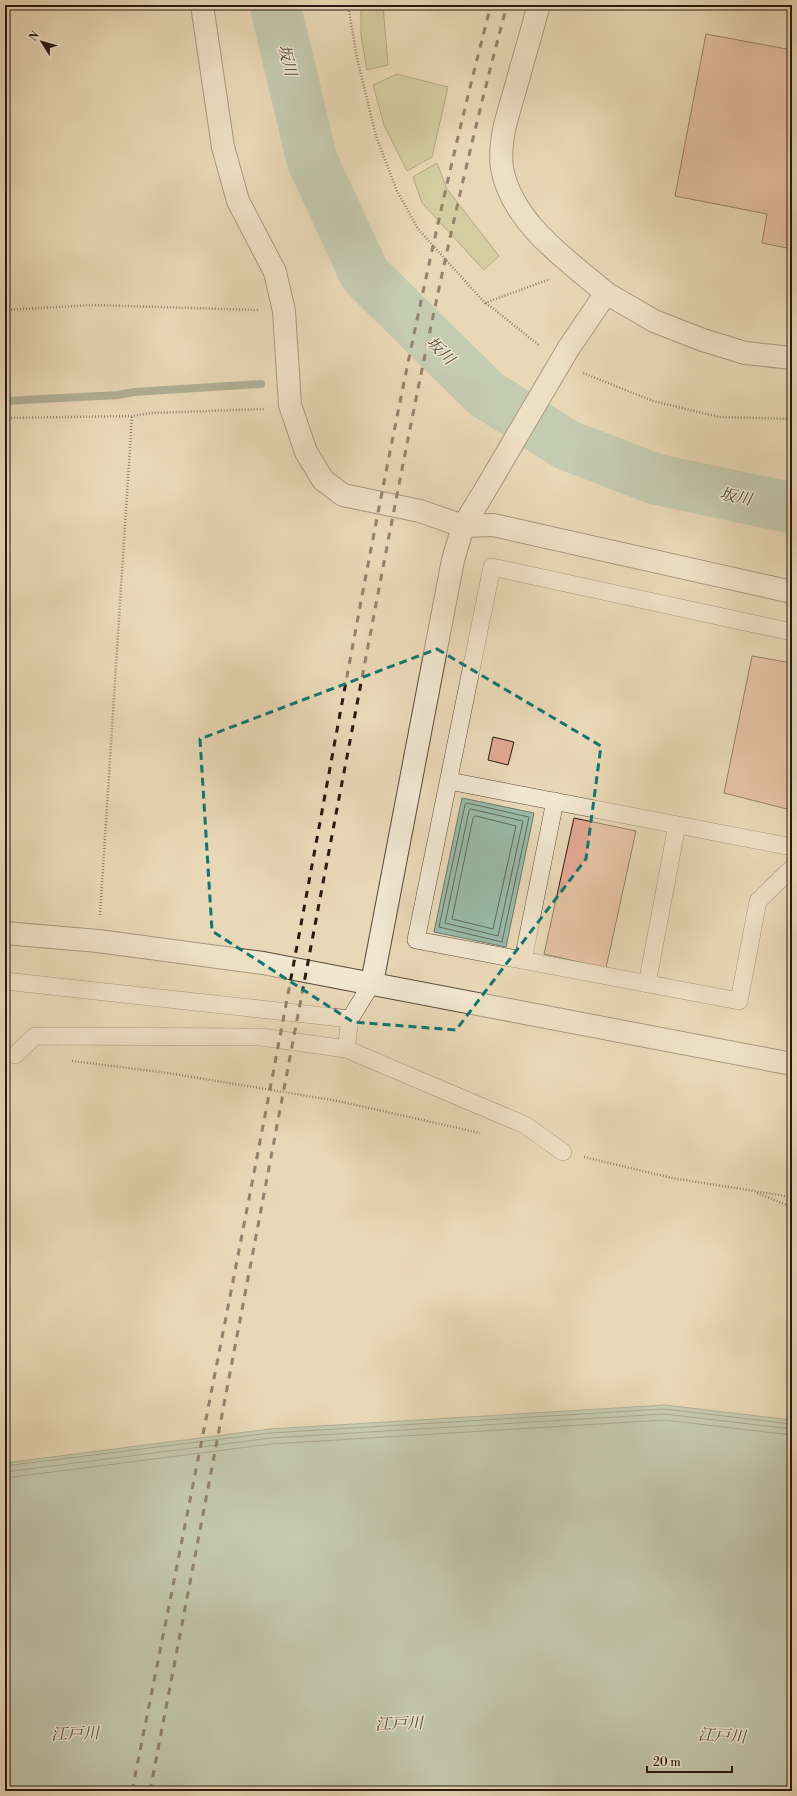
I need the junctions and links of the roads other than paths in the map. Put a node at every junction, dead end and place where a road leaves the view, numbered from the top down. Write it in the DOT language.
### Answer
graph roads {
  1 [pos="202,5"];
  2 [pos="539,5"];
  3 [pos="606,293"];
  4 [pos="792,358"];
  5 [pos="463,526"];
  6 [pos="792,592"];
  7 [pos="792,632"];
  8 [pos="449,781"];
  9 [pos="555,801"];
  10 [pos="678,825"];
  11 [pos="792,847"];
  12 [pos="792,868"];
  13 [pos="5,933"];
  14 [pos="523,960"];
  15 [pos="5,981"];
  16 [pos="372,983"];
  17 [pos="647,984"];
  18 [pos="350,1019"];
  19 [pos="346,1049"];
  20 [pos="15,1054"];
  21 [pos="792,1064"];
  22 [pos="563,1152"];
  1 -- 5 [label="street"];
  2 -- 3 [label="street"];
  3 -- 4 [label="street"];
  3 -- 5 [label="street, bridge"];
  5 -- 6 [label="street"];
  5 -- 16 [label="street"];
  7 -- 8 [label="lane"];
  8 -- 9 [label="lane"];
  8 -- 14 [label="lane"];
  9 -- 10 [label="lane"];
  9 -- 14 [label="lane"];
  10 -- 11 [label="lane"];
  10 -- 17 [label="lane"];
  12 -- 17 [label="lane"];
  13 -- 16 [label="street"];
  14 -- 17 [label="lane"];
  15 -- 18 [label="lane"];
  16 -- 18 [label="lane"];
  16 -- 21 [label="street"];
  18 -- 19 [label="lane"];
  19 -- 20 [label="lane"];
  19 -- 22 [label="lane"];
}
